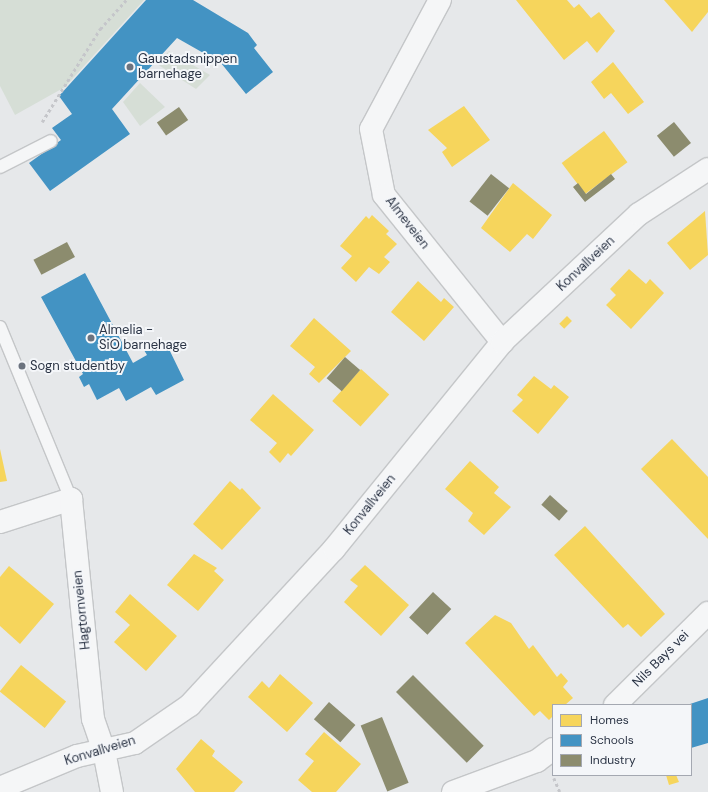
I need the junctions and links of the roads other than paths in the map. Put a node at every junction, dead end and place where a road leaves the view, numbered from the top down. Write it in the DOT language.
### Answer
graph roads {
  1 [pos="440,0"];
  2 [pos="51,140"];
  3 [pos="0,167"];
  4 [pos="708,169"];
  5 [pos="0,327"];
  6 [pos="502,342"];
  7 [pos="71,499"];
  8 [pos="0,522"];
  9 [pos="708,613"];
  10 [pos="616,704"];
  11 [pos="104,751"];
  12 [pos="552,751"];
  13 [pos="0,788"];
  14 [pos="112,792"];
  15 [pos="453,792"];
  1 -- 6 [label="street, Almeveien"];
  2 -- 3 [label="lane"];
  4 -- 6 [label="street, Konvallveien"];
  5 -- 7 [label="lane"];
  6 -- 11 [label="street, Konvallveien"];
  7 -- 8 [label="street"];
  7 -- 11 [label="street, Hagtornveien"];
  9 -- 10 [label="street, Nils Bays vei"];
  11 -- 13 [label="street, Konvallveien"];
  11 -- 14 [label="street, Hagtornveien"];
  12 -- 15 [label="street"];
}
